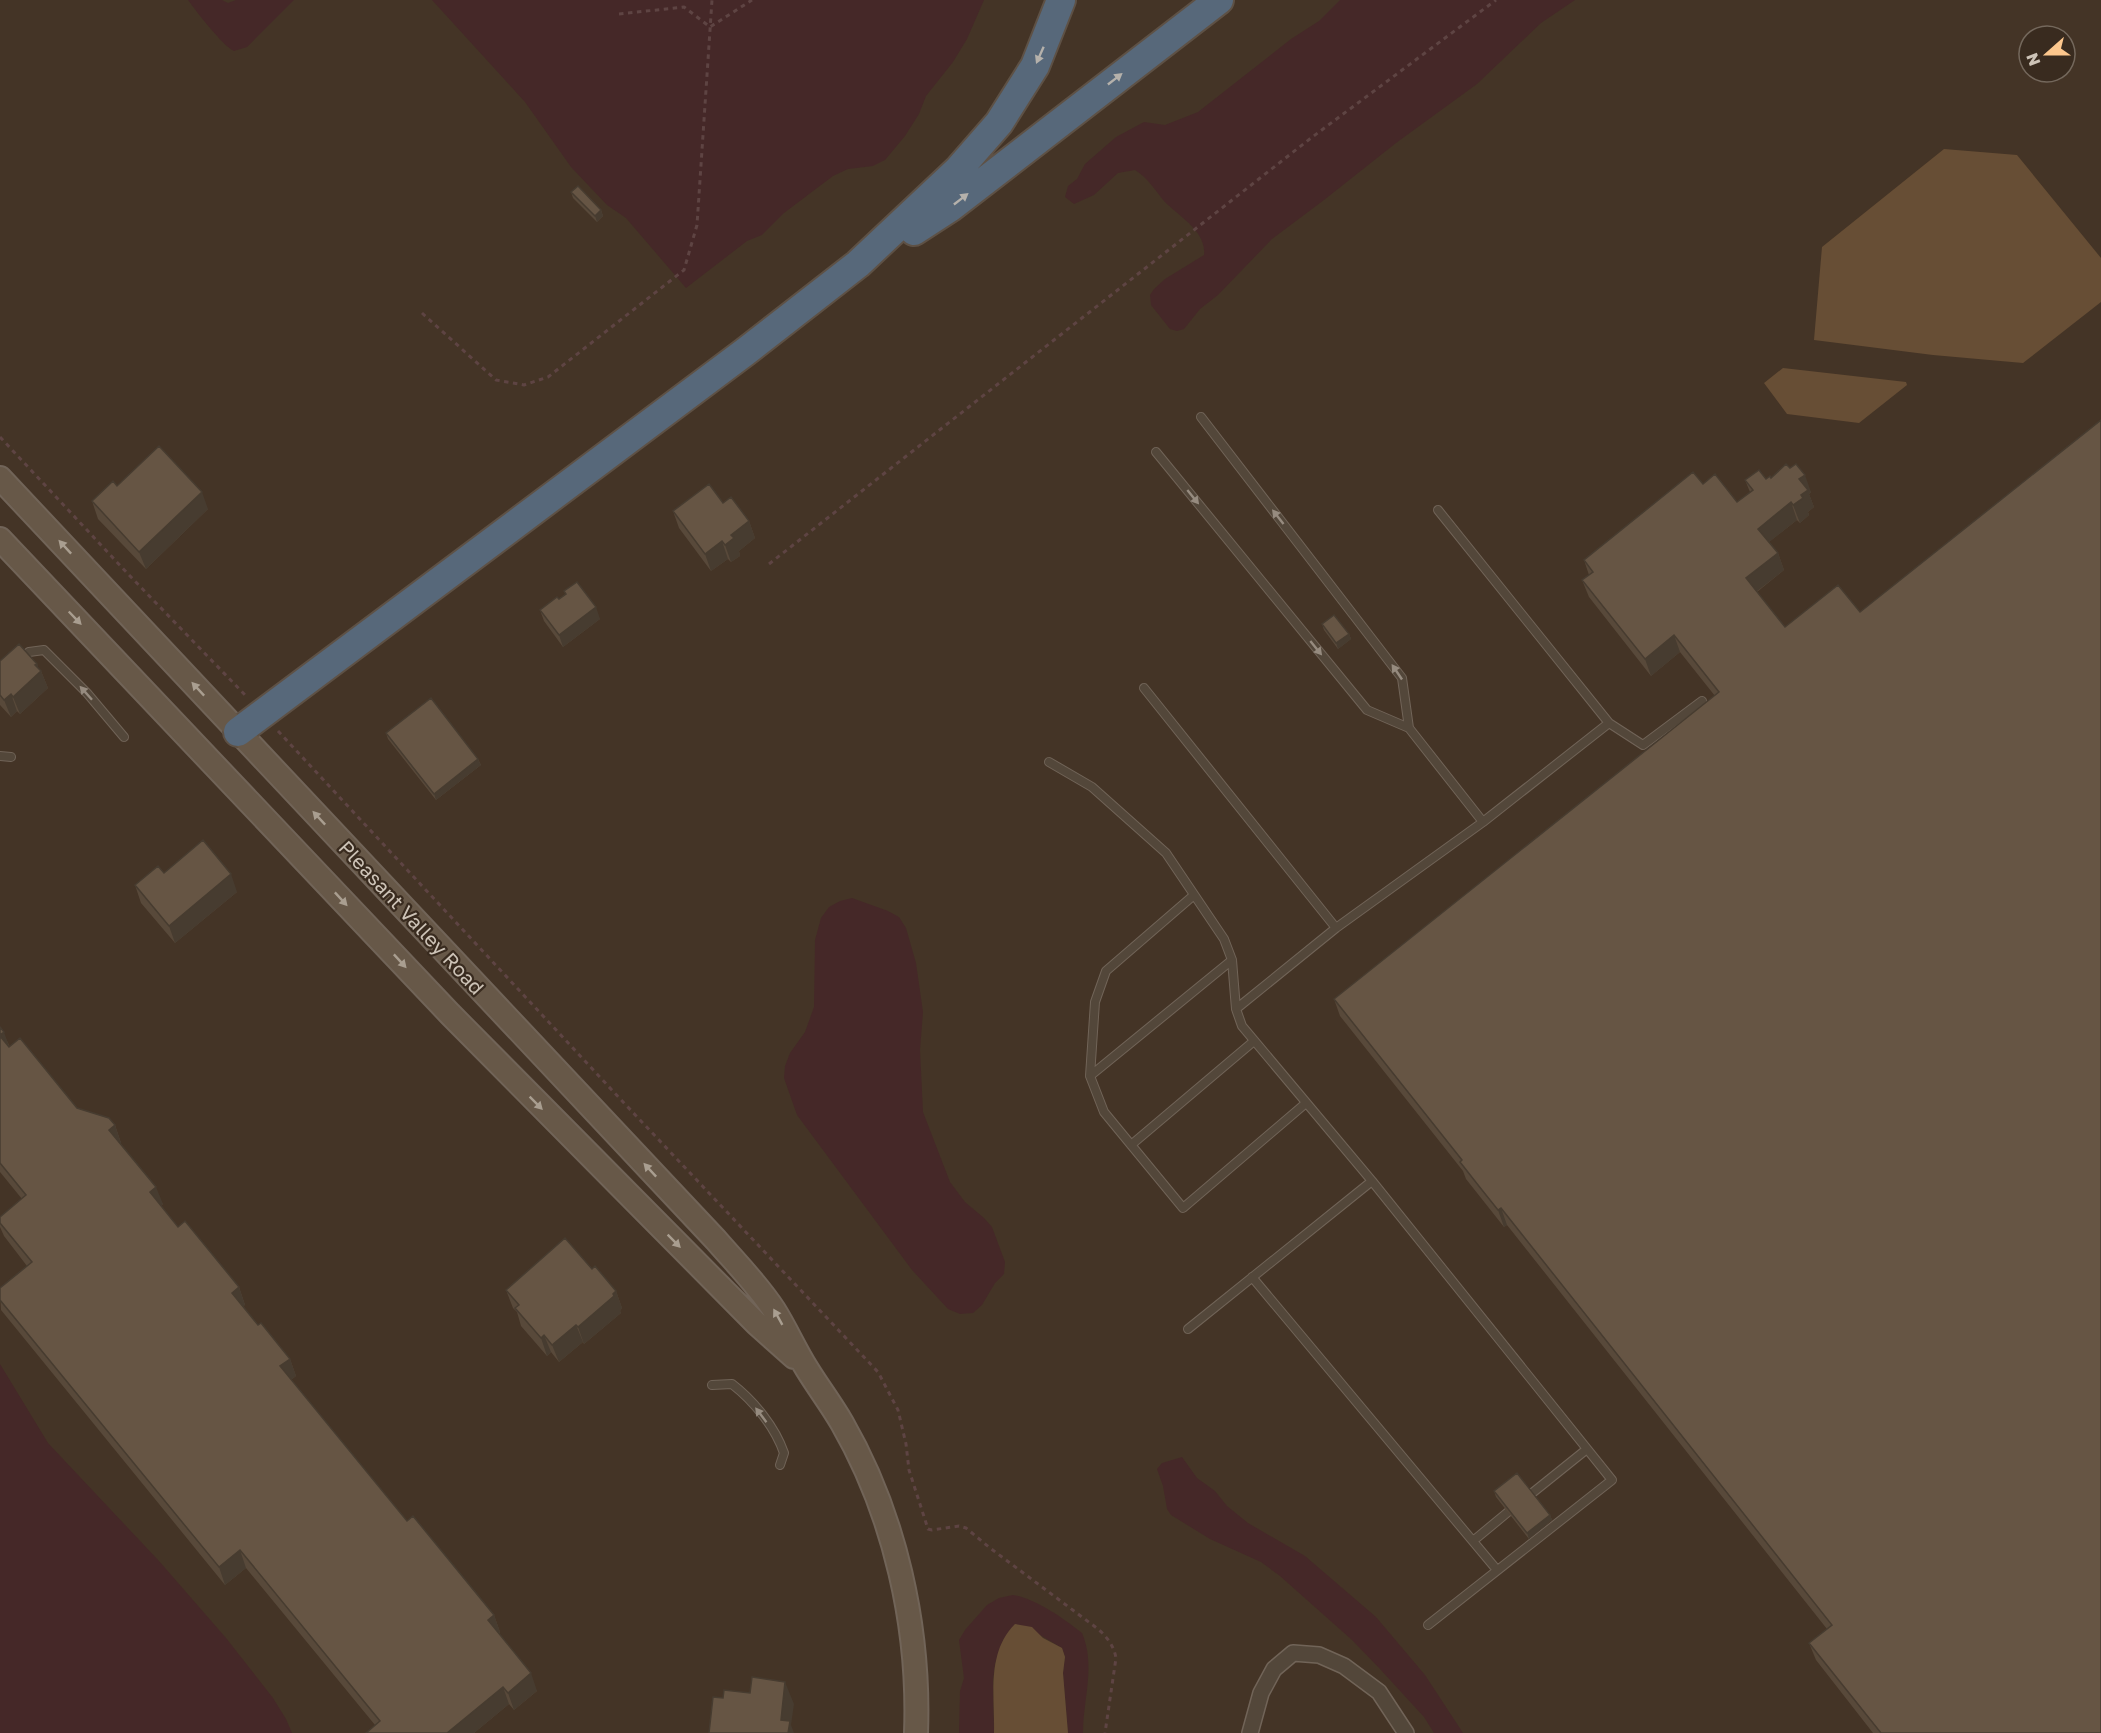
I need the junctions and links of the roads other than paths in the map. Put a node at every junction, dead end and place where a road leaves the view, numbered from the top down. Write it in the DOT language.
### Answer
graph roads {
  1 [pos="1061,0"];
  2 [pos="1219,0"];
  3 [pos="858,264"];
  4 [pos="1201,417"];
  5 [pos="1156,452"];
  6 [pos="0,478"];
  7 [pos="1438,510"];
  8 [pos="0,539"];
  9 [pos="15,664"];
  10 [pos="1144,688"];
  11 [pos="1702,701"];
  12 [pos="1609,723"];
  13 [pos="1409,728"];
  14 [pos="238,732"];
  15 [pos="124,737"];
  16 [pos="0,756"];
  17 [pos="11,757"];
  18 [pos="208,757"];
  19 [pos="1049,762"];
  20 [pos="1483,822"];
  21 [pos="1194,895"];
  22 [pos="1336,928"];
  23 [pos="1232,960"];
  24 [pos="1236,1009"];
  25 [pos="503,1014"];
  26 [pos="523,1035"];
  27 [pos="476,1040"];
  28 [pos="1254,1041"];
  29 [pos="496,1061"];
  30 [pos="1090,1076"];
  31 [pos="1306,1103"];
  32 [pos="1131,1145"];
  33 [pos="1372,1181"];
  34 [pos="1252,1277"];
  35 [pos="1188,1329"];
  36 [pos="806,1368"];
  37 [pos="712,1385"];
  38 [pos="1587,1449"];
  39 [pos="780,1465"];
  40 [pos="1532,1494"];
  41 [pos="1508,1512"];
  42 [pos="1473,1540"];
  43 [pos="1497,1570"];
  44 [pos="1428,1625"];
  45 [pos="916,1733"];
  46 [pos="1250,1733"];
  47 [pos="1406,1733"];
  1 -- 3 [label="highway, one-way"];
  3 -- 2 [label="highway, one-way"];
  3 -- 14 [label="highway"];
  13 -- 4 [label="lane, one-way"];
  5 -- 13 [label="lane, one-way"];
  14 -- 6 [label="main road, Pleasant Valley Road, one-way"];
  7 -- 12 [label="lane"];
  8 -- 18 [label="main road, Pleasant Valley Road, one-way"];
  15 -- 9 [label="lane, one-way"];
  10 -- 22 [label="lane"];
  11 -- 12 [label="lane"];
  12 -- 20 [label="lane"];
  13 -- 20 [label="lane"];
  14 -- 18 [label="main road"];
  25 -- 14 [label="main road, Pleasant Valley Road, one-way"];
  16 -- 17 [label="lane"];
  18 -- 27 [label="main road, Pleasant Valley Road, one-way"];
  19 -- 21 [label="lane"];
  20 -- 22 [label="lane"];
  21 -- 23 [label="lane"];
  21 -- 30 [label="lane"];
  22 -- 24 [label="lane"];
  23 -- 24 [label="lane"];
  23 -- 30 [label="lane"];
  24 -- 28 [label="lane"];
  25 -- 26 [label="main road, Pleasant Valley Road"];
  25 -- 27 [label="main road"];
  26 -- 29 [label="main road"];
  36 -- 26 [label="main road, Pleasant Valley Road, one-way"];
  27 -- 29 [label="main road, Pleasant Valley Road"];
  28 -- 31 [label="lane"];
  28 -- 32 [label="lane"];
  29 -- 36 [label="main road, Pleasant Valley Road, one-way"];
  30 -- 32 [label="lane"];
  31 -- 32 [label="lane"];
  31 -- 33 [label="lane"];
  33 -- 34 [label="lane"];
  33 -- 38 [label="lane"];
  34 -- 35 [label="lane"];
  34 -- 42 [label="lane"];
  36 -- 45 [label="main road, Pleasant Valley Road"];
  39 -- 37 [label="lane, one-way"];
  38 -- 40 [label="lane"];
  38 -- 43 [label="lane"];
  41 -- 42 [label="lane"];
  42 -- 43 [label="lane"];
  43 -- 44 [label="lane"];
  46 -- 47 [label="street"];
}
